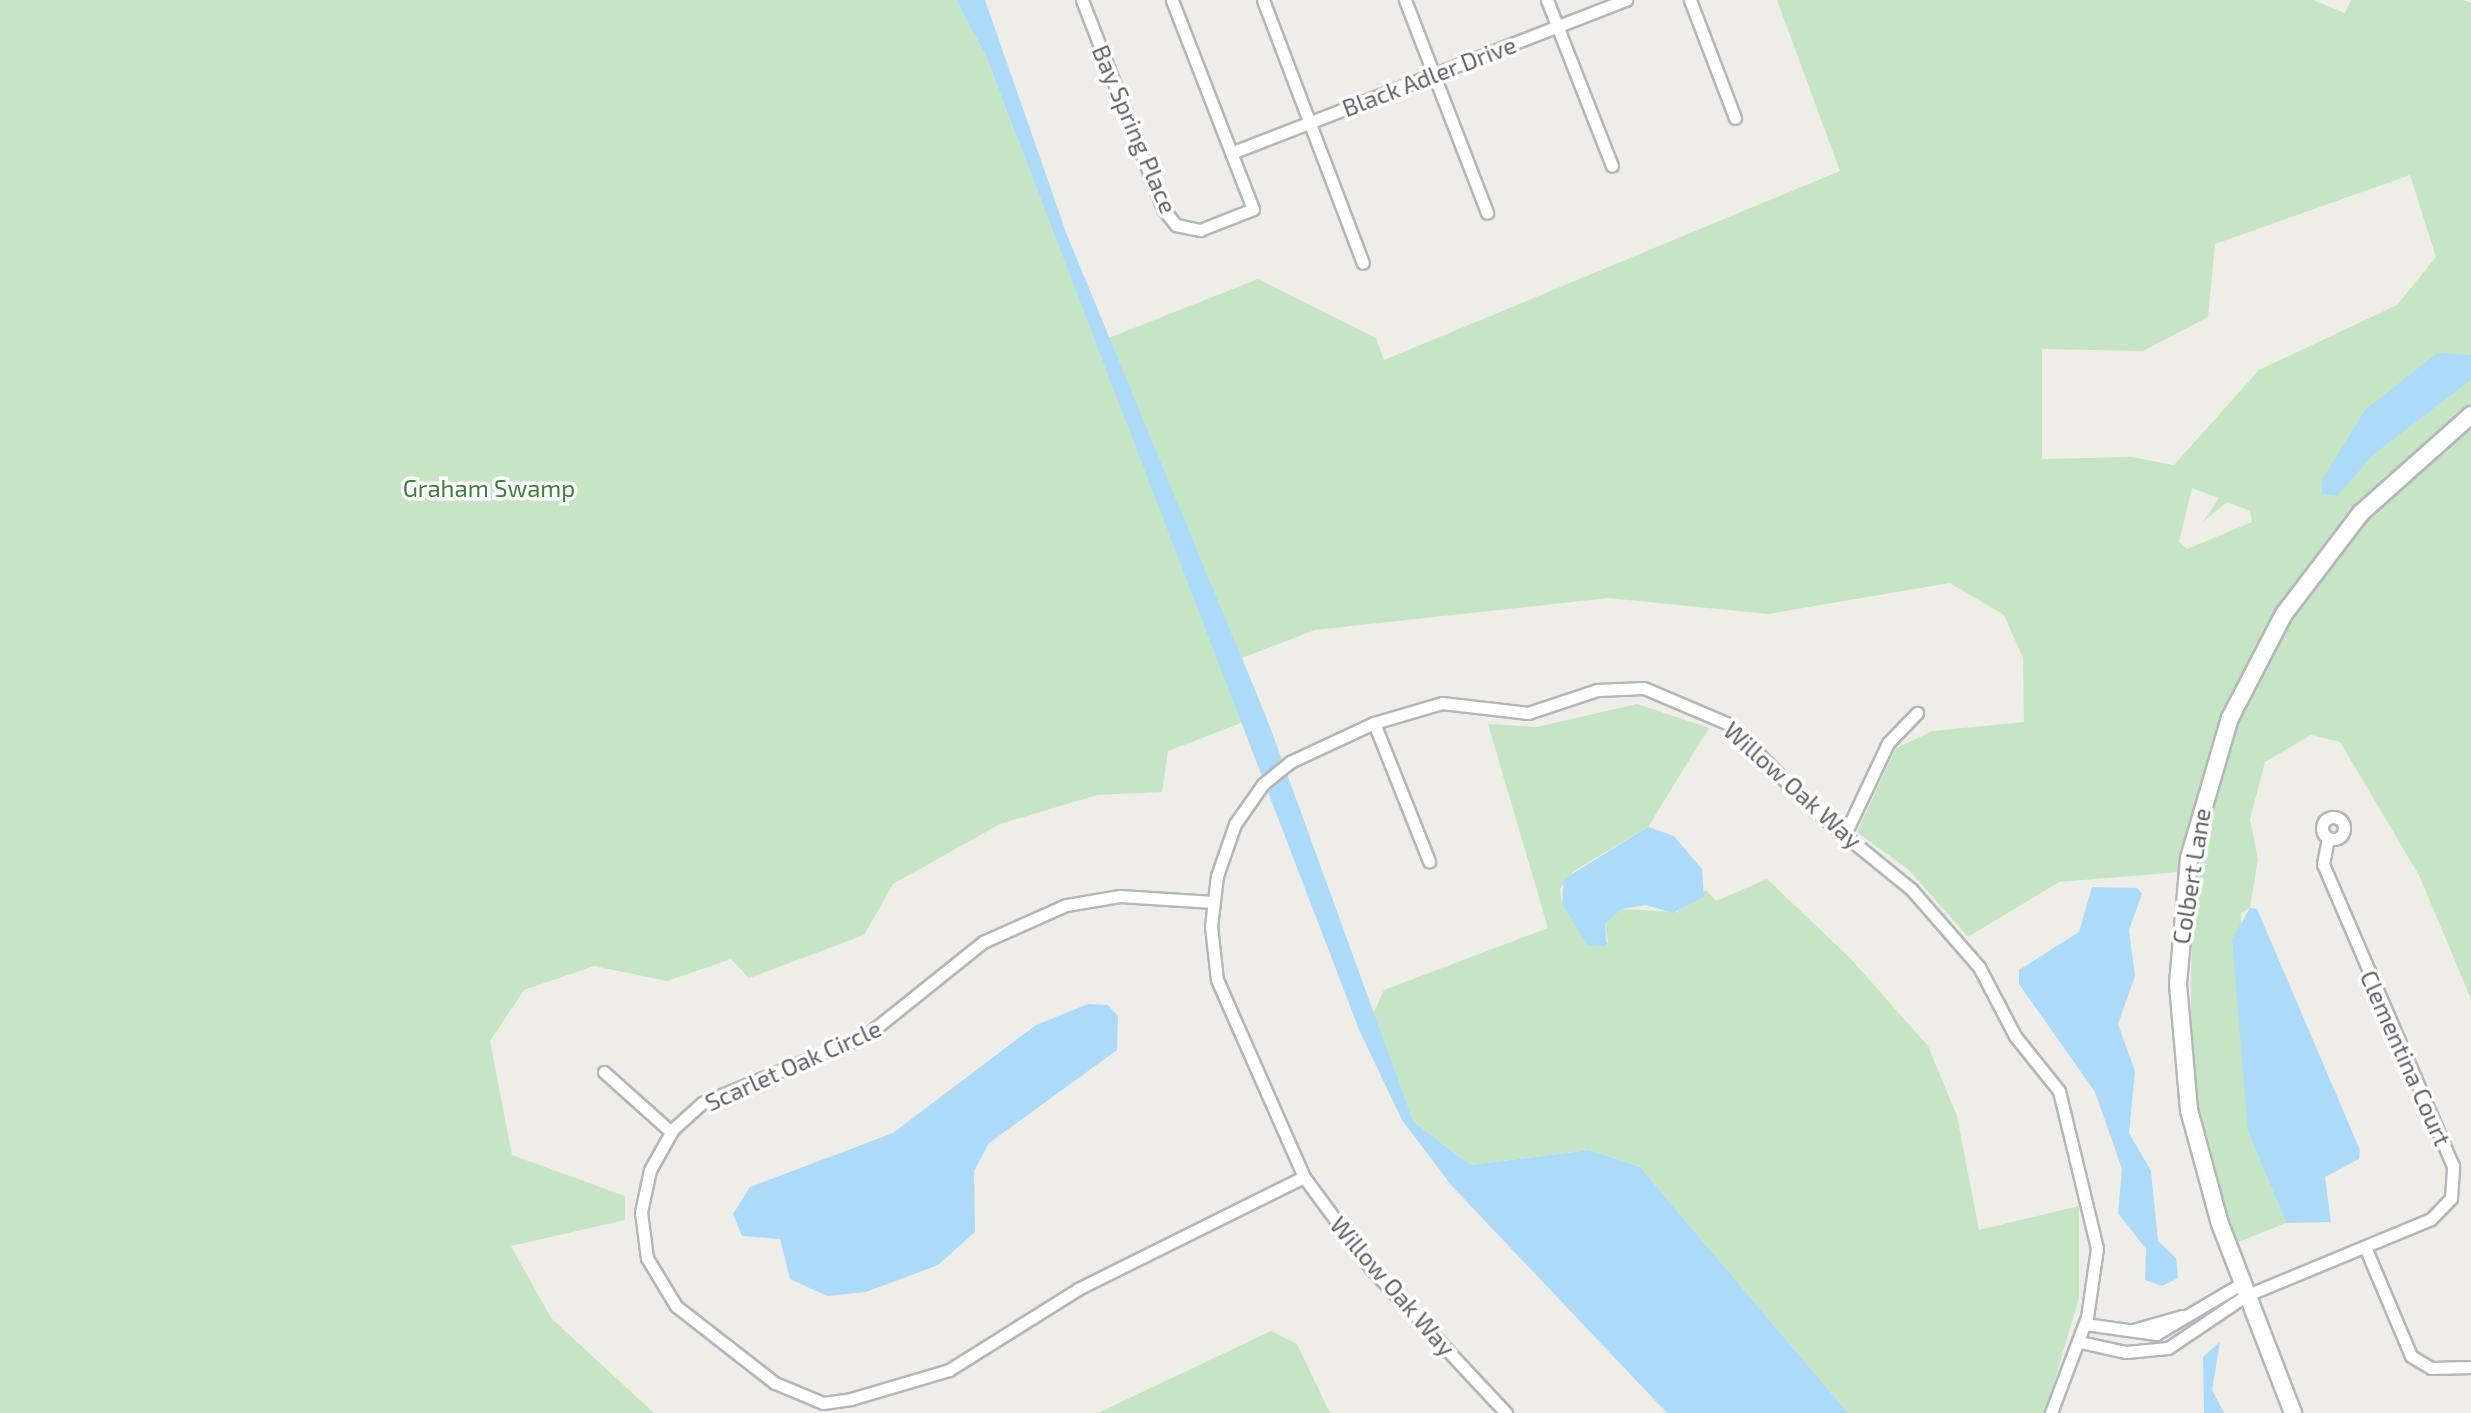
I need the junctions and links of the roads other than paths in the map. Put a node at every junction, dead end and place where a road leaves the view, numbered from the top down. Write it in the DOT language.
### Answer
graph roads {
  1 [pos="1082,0"];
  2 [pos="1172,0"];
  3 [pos="1263,0"];
  4 [pos="1405,0"];
  5 [pos="1547,0"];
  6 [pos="1626,0"];
  7 [pos="1690,0"];
  8 [pos="1558,26"];
  9 [pos="1434,74"];
  10 [pos="1735,118"];
  11 [pos="1310,122"];
  12 [pos="1231,153"];
  13 [pos="1612,166"];
  14 [pos="1487,213"];
  15 [pos="1363,263"];
  16 [pos="2471,415"];
  17 [pos="1917,713"];
  18 [pos="1374,723"];
  19 [pos="1845,834"];
  20 [pos="2328,838"];
  21 [pos="1429,861"];
  22 [pos="1213,902"];
  23 [pos="604,1072"];
  24 [pos="671,1132"];
  25 [pos="1304,1177"];
  26 [pos="2365,1247"];
  27 [pos="2236,1294"];
  28 [pos="2085,1324"];
  29 [pos="2080,1342"];
  30 [pos="2471,1367"];
  31 [pos="1506,1413"];
  32 [pos="2051,1413"];
  33 [pos="2293,1413"];
  1 -- 12 [label="street, Bay Spring Place"];
  2 -- 12 [label="street"];
  3 -- 11 [label="street"];
  4 -- 9 [label="street"];
  5 -- 8 [label="street"];
  6 -- 8 [label="street, Black Adler Drive"];
  7 -- 10 [label="street"];
  8 -- 9 [label="street, Black Adler Drive"];
  8 -- 13 [label="street"];
  9 -- 11 [label="street, Black Adler Drive"];
  9 -- 14 [label="street"];
  11 -- 12 [label="street, Black Adler Drive"];
  11 -- 15 [label="street"];
  16 -- 27 [label="street, Colbert Lane"];
  17 -- 19 [label="street"];
  18 -- 19 [label="street, Willow Oak Way"];
  18 -- 21 [label="street"];
  18 -- 22 [label="street, Willow Oak Way"];
  19 -- 28 [label="street, Willow Oak Way"];
  20 -- 26 [label="street, Clementina Court"];
  22 -- 24 [label="street, Scarlet Oak Circle"];
  22 -- 25 [label="street, Willow Oak Way"];
  23 -- 24 [label="street"];
  24 -- 25 [label="street, Scarlet Oak Circle"];
  25 -- 31 [label="street, Willow Oak Way"];
  26 -- 27 [label="street, Clementina Court"];
  26 -- 30 [label="street"];
  27 -- 28 [label="street"];
  27 -- 29 [label="street"];
  27 -- 33 [label="street, Colbert Lane"];
  28 -- 29 [label="street, Willow Oak Way"];
  29 -- 32 [label="street, Willow Oak Way"];
}
